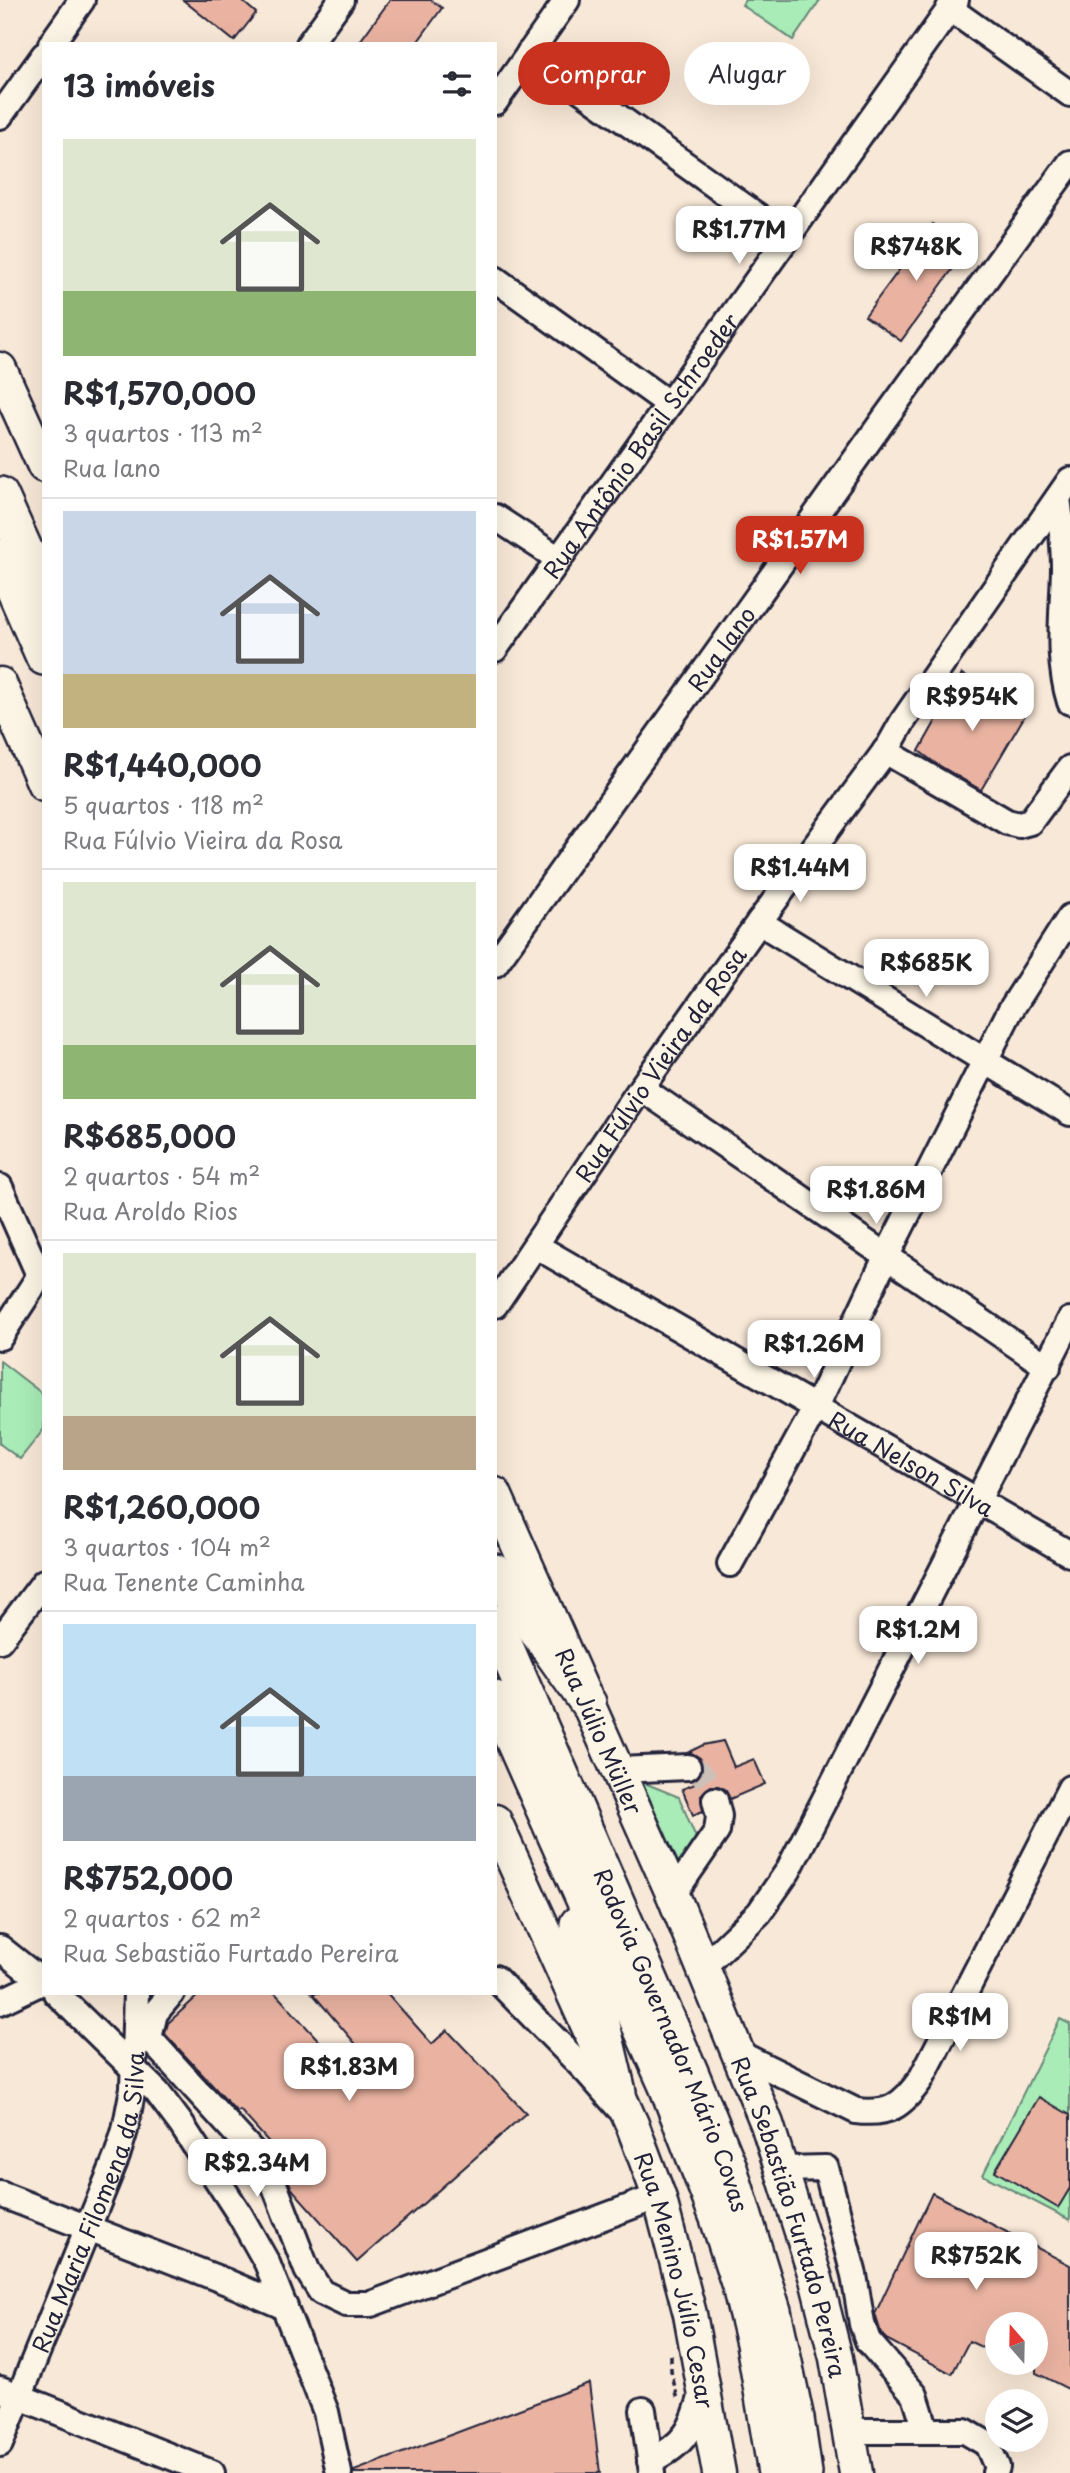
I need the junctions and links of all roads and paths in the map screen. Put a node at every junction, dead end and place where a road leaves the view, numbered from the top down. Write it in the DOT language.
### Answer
graph roads {
  1 [pos="82,0"];
  2 [pos="341,0"];
  3 [pos="567,0"];
  4 [pos="953,4"];
  5 [pos="52,42"];
  6 [pos="310,42"];
  7 [pos="537,42"];
  8 [pos="42,58"];
  9 [pos="518,69"];
  10 [pos="1070,94"];
  11 [pos="497,99"];
  12 [pos="602,105"];
  13 [pos="0,116"];
  14 [pos="1070,163"];
  15 [pos="788,237"];
  16 [pos="497,280"];
  17 [pos="0,369"];
  18 [pos="669,404"];
  19 [pos="37,426"];
  20 [pos="42,455"];
  21 [pos="1064,489"];
  22 [pos="0,495"];
  23 [pos="497,518"];
  24 [pos="0,557"];
  25 [pos="559,559"];
  26 [pos="0,581"];
  27 [pos="1066,587"];
  28 [pos="35,604"];
  29 [pos="42,645"];
  30 [pos="497,646"];
  31 [pos="0,684"];
  32 [pos="1070,702"];
  33 [pos="885,751"];
  34 [pos="1070,768"];
  35 [pos="42,779"];
  36 [pos="1070,917"];
  37 [pos="759,922"];
  38 [pos="497,961"];
  39 [pos="985,1062"];
  40 [pos="641,1088"];
  41 [pos="1070,1112"];
  42 [pos="0,1186"];
  43 [pos="536,1246"];
  44 [pos="886,1257"];
  45 [pos="42,1272"];
  46 [pos="497,1302"];
  47 [pos="1070,1320"];
  48 [pos="0,1337"];
  49 [pos="1048,1367"];
  50 [pos="816,1407"];
  51 [pos="497,1498"];
  52 [pos="977,1500"];
  53 [pos="1070,1554"];
  54 [pos="730,1564"];
  55 [pos="497,1575"];
  56 [pos="42,1585"];
  57 [pos="497,1628"];
  58 [pos="0,1640"];
  59 [pos="497,1703"];
  60 [pos="589,1703"];
  61 [pos="688,1767"];
  62 [pos="619,1770"];
  63 [pos="1070,1788"];
  64 [pos="715,1800"];
  65 [pos="497,1825"];
  66 [pos="558,1839"];
  67 [pos="673,1895"];
  68 [pos="0,1948"];
  69 [pos="703,1967"];
  70 [pos="497,1981"];
  71 [pos="42,1982"];
  72 [pos="42,1986"];
  73 [pos="56,1995"];
  74 [pos="136,1995"];
  75 [pos="170,1995"];
  76 [pos="0,2002"];
  77 [pos="738,2053"];
  78 [pos="132,2068"];
  79 [pos="618,2092"];
  80 [pos="632,2124"];
  81 [pos="783,2169"];
  82 [pos="0,2194"];
  83 [pos="659,2196"];
  84 [pos="88,2229"];
  85 [pos="285,2308"];
  86 [pos="670,2348"];
  87 [pos="10,2393"];
  88 [pos="691,2397"];
  89 [pos="643,2410"];
  90 [pos="926,2430"];
  91 [pos="850,2431"];
  92 [pos="0,2444"];
  93 [pos="651,2467"];
  94 [pos="212,2473"];
  95 [pos="339,2473"];
  96 [pos="719,2473"];
  97 [pos="776,2473"];
  98 [pos="804,2473"];
  99 [pos="856,2473"];
  100 [pos="996,2473"];
  1 -- 5 [label="street"];
  2 -- 6 [label="street"];
  3 -- 7 [label="street"];
  4 -- 10 [label="street"];
  4 -- 15 [label="street, Rua Antônio Basil Schroeder"];
  8 -- 13 [label="street"];
  9 -- 11 [label="street"];
  12 -- 15 [label="street"];
  14 -- 38 [label="street, Rua Iano"];
  15 -- 18 [label="street, Rua Antônio Basil Schroeder"];
  16 -- 18 [label="street"];
  17 -- 19 [label="main road"];
  18 -- 25 [label="street, Rua Antônio Basil Schroeder"];
  19 -- 20 [label="main road"];
  21 -- 27 [label="street"];
  21 -- 33 [label="street, Rua Fúlvio Vieira da Rosa"];
  22 -- 28 [label="highway"];
  23 -- 25 [label="street"];
  24 -- 28 [label="highway"];
  25 -- 30 [label="street, Rua Antônio Basil Schroeder"];
  26 -- 28 [label="highway"];
  27 -- 32 [label="street"];
  28 -- 29 [label="highway"];
  31 -- 35 [label="main road"];
  33 -- 34 [label="street"];
  33 -- 37 [label="street, Rua Fúlvio Vieira da Rosa"];
  36 -- 39 [label="street"];
  37 -- 39 [label="street"];
  37 -- 40 [label="street, Rua Fúlvio Vieira da Rosa"];
  39 -- 41 [label="street"];
  39 -- 44 [label="street"];
  40 -- 43 [label="street, Rua Fúlvio Vieira da Rosa"];
  40 -- 44 [label="street"];
  42 -- 45 [label="street"];
  43 -- 46 [label="street, Rua Fúlvio Vieira da Rosa"];
  43 -- 50 [label="street, Rua Nelson Silva"];
  44 -- 49 [label="street"];
  44 -- 50 [label="street"];
  45 -- 48 [label="street"];
  47 -- 49 [label="street"];
  49 -- 52 [label="street"];
  50 -- 52 [label="street, Rua Nelson Silva"];
  50 -- 54 [label="street"];
  51 -- 60 [label="main road, Rua Júlio Müller"];
  52 -- 53 [label="street, Rua Nelson Silva"];
  52 -- 69 [label="street"];
  55 -- 60 [label="highway"];
  56 -- 58 [label="street"];
  57 -- 98 [label="highway, Rodovia Governador Mário Covas"];
  59 -- 66 [label="highway, Rodovia Governador Mário Covas"];
  60 -- 62 [label="main road, Rua Júlio Müller"];
  61 -- 62 [label="street"];
  62 -- 67 [label="main road, Rua Júlio Müller"];
  63 -- 77 [label="street"];
  64 -- 67 [label="street"];
  65 -- 79 [label="main road, Rua Menino Júlio Cesar"];
  66 -- 79 [label="highway"];
  66 -- 97 [label="highway, Rodovia Governador Mário Covas"];
  67 -- 69 [label="main road, Rua Júlio Müller"];
  68 -- 71 [label="street"];
  69 -- 77 [label="main road, Rua Sebastião Furtado Pereira"];
  70 -- 80 [label="street"];
  72 -- 76 [label="street"];
  73 -- 78 [label="street"];
  74 -- 78 [label="street, Rua Maria Filomena da Silva"];
  75 -- 83 [label="street"];
  77 -- 81 [label="main road, Rua Sebastião Furtado Pereira"];
  78 -- 84 [label="street, Rua Maria Filomena da Silva"];
  78 -- 85 [label="street"];
  79 -- 80 [label="main road, Rua Menino Júlio Cesar"];
  80 -- 83 [label="main road, Rua Menino Júlio Cesar"];
  81 -- 90 [label="street"];
  81 -- 91 [label="main road, Rua Sebastião Furtado Pereira"];
  82 -- 84 [label="street"];
  83 -- 88 [label="main road, Rua Menino Júlio Cesar"];
  84 -- 85 [label="street"];
  84 -- 87 [label="street, Rua Maria Filomena da Silva"];
  85 -- 95 [label="street"];
  86 -- 88 [label="path"];
  87 -- 92 [label="street, Rua Maria Filomena da Silva"];
  87 -- 94 [label="street"];
  88 -- 93 [label="street"];
  88 -- 96 [label="main road, Rua Menino Júlio Cesar"];
  89 -- 93 [label="street"];
  90 -- 91 [label="street"];
  90 -- 100 [label="street"];
  91 -- 99 [label="main road, Rua Sebastião Furtado Pereira"];
}
